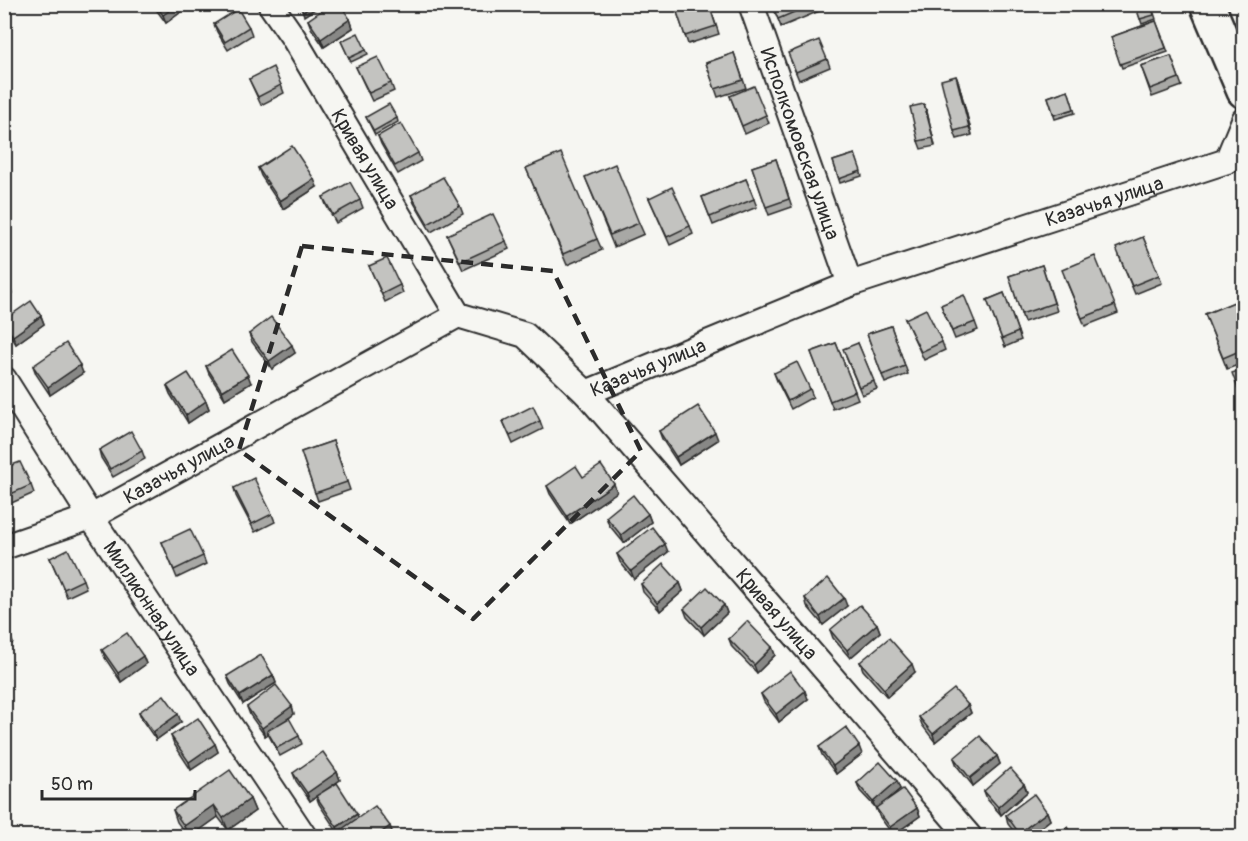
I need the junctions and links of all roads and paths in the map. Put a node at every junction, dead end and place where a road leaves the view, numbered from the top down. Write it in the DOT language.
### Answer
graph roads {
  1 [pos="270,4"];
  2 [pos="751,4"];
  3 [pos="1208,4"];
  4 [pos="1244,91"];
  5 [pos="1244,120"];
  6 [pos="850,284"];
  7 [pos="458,315"];
  8 [pos="4,379"];
  9 [pos="586,393"];
  10 [pos="91,517"];
  11 [pos="4,547"];
  12 [pos="304,837"];
  13 [pos="969,837"];
  1 -- 7 [label="street, Кривая улица"];
  2 -- 6 [label="street, Исполкомовская улица"];
  3 -- 4 [label="main road"];
  5 -- 6 [label="street, Казачья улица"];
  6 -- 9 [label="street, Казачья улица"];
  7 -- 9 [label="street, Казачья улица"];
  7 -- 10 [label="street, Казачья улица"];
  8 -- 10 [label="street, Миллионная улица"];
  9 -- 13 [label="street, Кривая улица"];
  10 -- 11 [label="street, Казачья улица"];
  10 -- 12 [label="street, Миллионная улица"];
}
